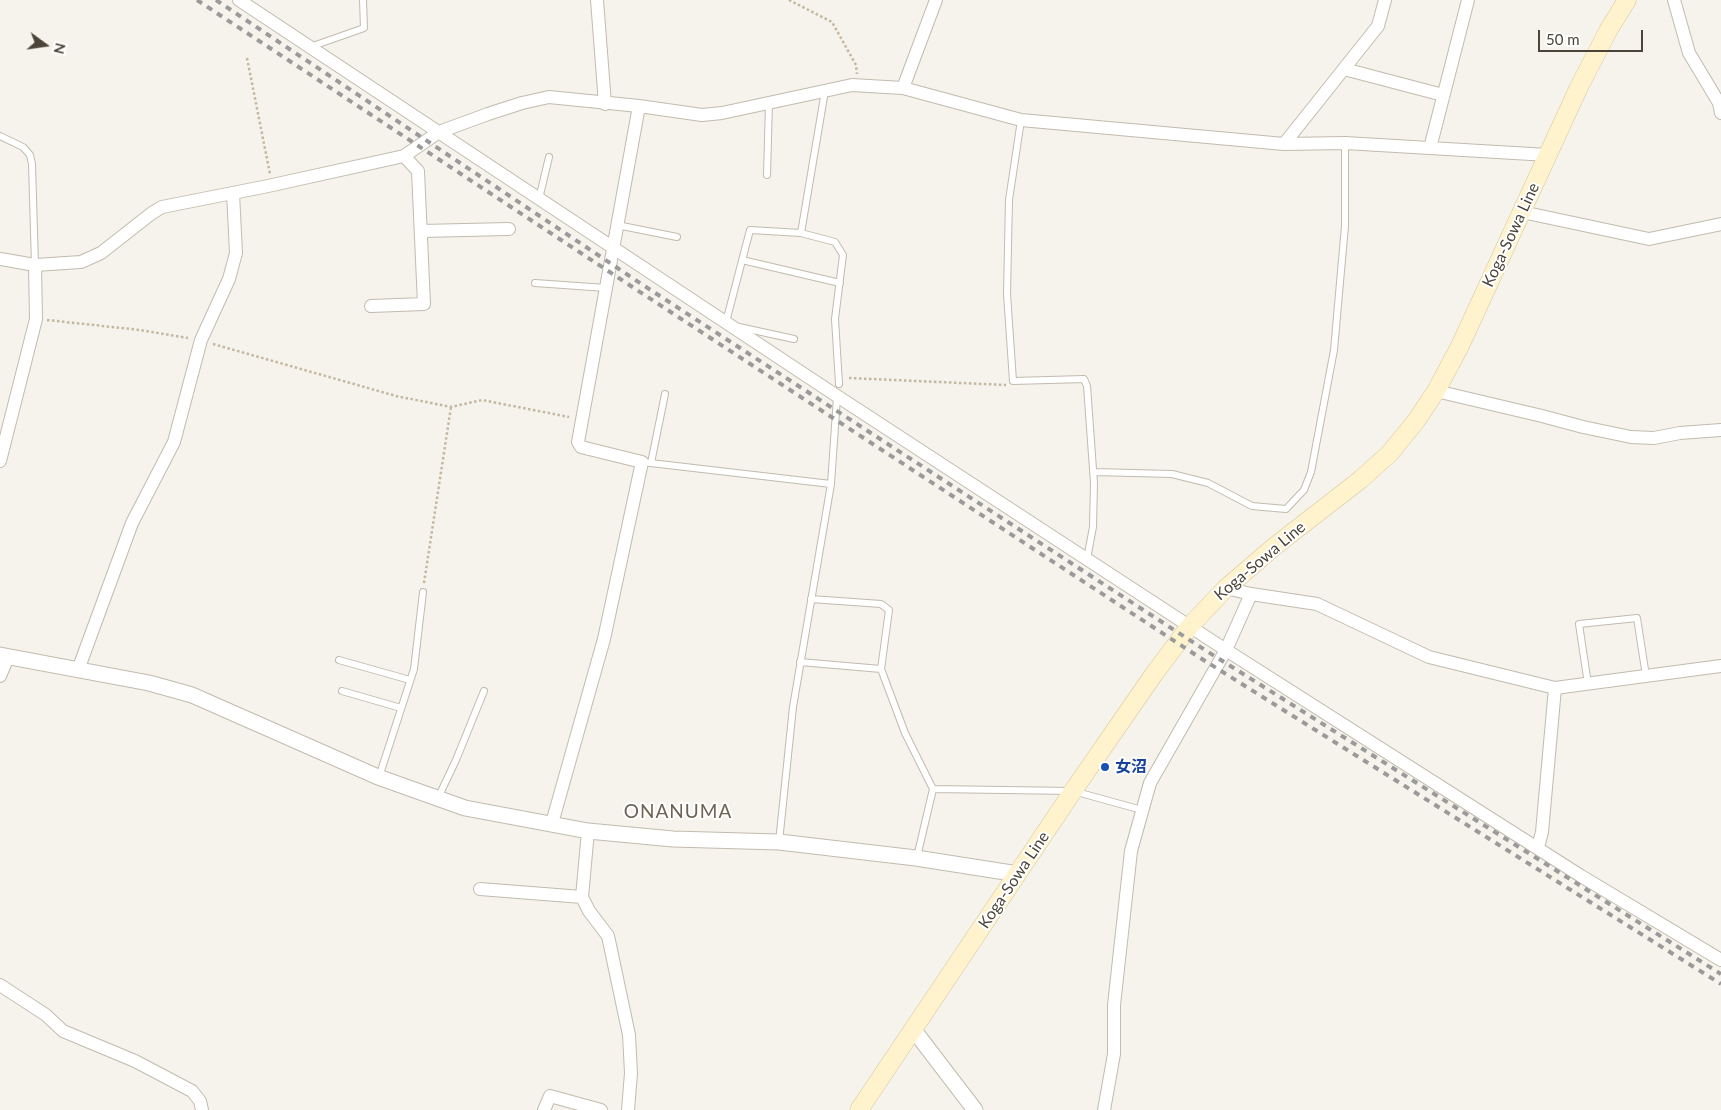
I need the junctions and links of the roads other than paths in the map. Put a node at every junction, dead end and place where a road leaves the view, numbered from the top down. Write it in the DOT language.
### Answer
graph roads {
  1 [pos="239,0"];
  2 [pos="363,0"];
  3 [pos="597,0"];
  4 [pos="936,0"];
  5 [pos="1385,0"];
  6 [pos="1468,0"];
  7 [pos="1627,0"];
  8 [pos="1674,0"];
  9 [pos="310,47"];
  10 [pos="1344,69"];
  11 [pos="903,88"];
  12 [pos="825,91"];
  13 [pos="1443,95"];
  14 [pos="770,103"];
  15 [pos="605,104"];
  16 [pos="639,106"];
  17 [pos="1721,114"];
  18 [pos="1021,120"];
  19 [pos="439,132"];
  20 [pos="0,136"];
  21 [pos="1345,143"];
  22 [pos="1284,144"];
  23 [pos="1430,148"];
  24 [pos="1548,155"];
  25 [pos="404,156"];
  26 [pos="549,157"];
  27 [pos="767,175"];
  28 [pos="233,193"];
  29 [pos="539,199"];
  30 [pos="1522,212"];
  31 [pos="617,224"];
  32 [pos="1721,224"];
  33 [pos="509,229"];
  34 [pos="421,231"];
  35 [pos="801,234"];
  36 [pos="677,237"];
  37 [pos="613,247"];
  38 [pos="0,259"];
  39 [pos="742,260"];
  40 [pos="35,265"];
  41 [pos="535,282"];
  42 [pos="840,283"];
  43 [pos="606,288"];
  44 [pos="371,306"];
  45 [pos="728,323"];
  46 [pos="794,339"];
  47 [pos="838,390"];
  48 [pos="1436,391"];
  49 [pos="665,394"];
  50 [pos="1721,430"];
  51 [pos="0,461"];
  52 [pos="647,462"];
  53 [pos="1093,472"];
  54 [pos="831,484"];
  55 [pos="1088,559"];
  56 [pos="1226,588"];
  57 [pos="423,592"];
  58 [pos="1251,594"];
  59 [pos="811,599"];
  60 [pos="1190,626"];
  61 [pos="1226,650"];
  62 [pos="4,656"];
  63 [pos="339,660"];
  64 [pos="800,662"];
  65 [pos="1721,666"];
  66 [pos="881,669"];
  67 [pos="78,670"];
  68 [pos="0,676"];
  69 [pos="1646,677"];
  70 [pos="410,680"];
  71 [pos="1588,684"];
  72 [pos="1554,688"];
  73 [pos="342,691"];
  74 [pos="484,691"];
  75 [pos="401,708"];
  76 [pos="378,777"];
  77 [pos="933,789"];
  78 [pos="1073,791"];
  79 [pos="438,798"];
  80 [pos="1142,810"];
  81 [pos="552,823"];
  82 [pos="588,831"];
  83 [pos="779,842"];
  84 [pos="1538,848"];
  85 [pos="916,858"];
  86 [pos="1018,874"];
  87 [pos="480,889"];
  88 [pos="582,897"];
  89 [pos="1721,960"];
  90 [pos="0,985"];
  91 [pos="913,1029"];
  92 [pos="202,1110"];
  93 [pos="544,1110"];
  94 [pos="601,1110"];
  95 [pos="628,1110"];
  96 [pos="859,1110"];
  97 [pos="975,1110"];
  98 [pos="1104,1110"];
  1 -- 9 [label="street"];
  2 -- 9 [label="lane"];
  3 -- 15 [label="street"];
  4 -- 11 [label="street"];
  5 -- 10 [label="street"];
  6 -- 13 [label="street"];
  7 -- 24 [label="main road, Koga-Sowa Line"];
  8 -- 17 [label="street"];
  9 -- 19 [label="street"];
  10 -- 13 [label="street"];
  10 -- 22 [label="street"];
  11 -- 12 [label="street"];
  11 -- 18 [label="street"];
  12 -- 14 [label="street"];
  12 -- 35 [label="lane"];
  13 -- 23 [label="street"];
  14 -- 16 [label="street"];
  14 -- 27 [label="lane"];
  15 -- 16 [label="street"];
  15 -- 19 [label="street"];
  16 -- 31 [label="street"];
  18 -- 22 [label="street"];
  18 -- 53 [label="lane"];
  19 -- 25 [label="street"];
  19 -- 29 [label="street"];
  20 -- 40 [label="lane"];
  21 -- 22 [label="street"];
  21 -- 23 [label="street"];
  21 -- 53 [label="lane"];
  23 -- 24 [label="street"];
  24 -- 30 [label="main road, Koga-Sowa Line"];
  25 -- 28 [label="street"];
  25 -- 34 [label="street"];
  26 -- 29 [label="lane"];
  28 -- 40 [label="street"];
  28 -- 67 [label="street"];
  29 -- 37 [label="street"];
  30 -- 32 [label="street"];
  30 -- 48 [label="main road, Koga-Sowa Line"];
  31 -- 36 [label="lane"];
  31 -- 37 [label="street"];
  33 -- 34 [label="street"];
  34 -- 44 [label="street"];
  35 -- 39 [label="lane"];
  35 -- 42 [label="lane"];
  37 -- 43 [label="street"];
  37 -- 45 [label="street"];
  38 -- 40 [label="street"];
  39 -- 42 [label="lane"];
  39 -- 45 [label="lane"];
  40 -- 51 [label="street"];
  41 -- 43 [label="lane"];
  42 -- 47 [label="lane"];
  43 -- 52 [label="street"];
  45 -- 46 [label="lane"];
  45 -- 47 [label="street"];
  47 -- 54 [label="lane"];
  47 -- 55 [label="street"];
  48 -- 50 [label="street"];
  48 -- 56 [label="main road, Koga-Sowa Line"];
  49 -- 52 [label="lane"];
  52 -- 54 [label="lane"];
  52 -- 81 [label="street"];
  53 -- 55 [label="lane"];
  54 -- 59 [label="lane"];
  55 -- 60 [label="street"];
  56 -- 58 [label="street"];
  56 -- 60 [label="main road, Koga-Sowa Line"];
  57 -- 70 [label="lane"];
  58 -- 61 [label="street"];
  58 -- 72 [label="street"];
  59 -- 64 [label="lane"];
  59 -- 66 [label="lane"];
  60 -- 61 [label="street"];
  60 -- 78 [label="main road, Koga-Sowa Line"];
  61 -- 80 [label="street"];
  61 -- 84 [label="street"];
  62 -- 67 [label="street"];
  62 -- 68 [label="street"];
  63 -- 70 [label="lane"];
  64 -- 66 [label="lane"];
  64 -- 83 [label="lane"];
  65 -- 69 [label="street"];
  66 -- 77 [label="lane"];
  67 -- 76 [label="street"];
  69 -- 71 [label="street"];
  69 -- 71 [label="lane"];
  70 -- 75 [label="lane"];
  71 -- 72 [label="street"];
  72 -- 84 [label="street"];
  73 -- 75 [label="lane"];
  74 -- 79 [label="lane"];
  75 -- 76 [label="lane"];
  76 -- 79 [label="street"];
  77 -- 78 [label="lane"];
  77 -- 85 [label="lane"];
  78 -- 80 [label="lane"];
  78 -- 86 [label="main road, Koga-Sowa Line"];
  79 -- 81 [label="street"];
  80 -- 98 [label="street"];
  81 -- 82 [label="street"];
  82 -- 83 [label="street"];
  82 -- 88 [label="street"];
  83 -- 85 [label="street"];
  84 -- 89 [label="street"];
  85 -- 86 [label="street"];
  86 -- 91 [label="main road, Koga-Sowa Line"];
  87 -- 88 [label="street"];
  88 -- 95 [label="street"];
  90 -- 92 [label="street"];
  91 -- 96 [label="main road, Koga-Sowa Line"];
  91 -- 97 [label="street"];
  93 -- 94 [label="street"];
}
